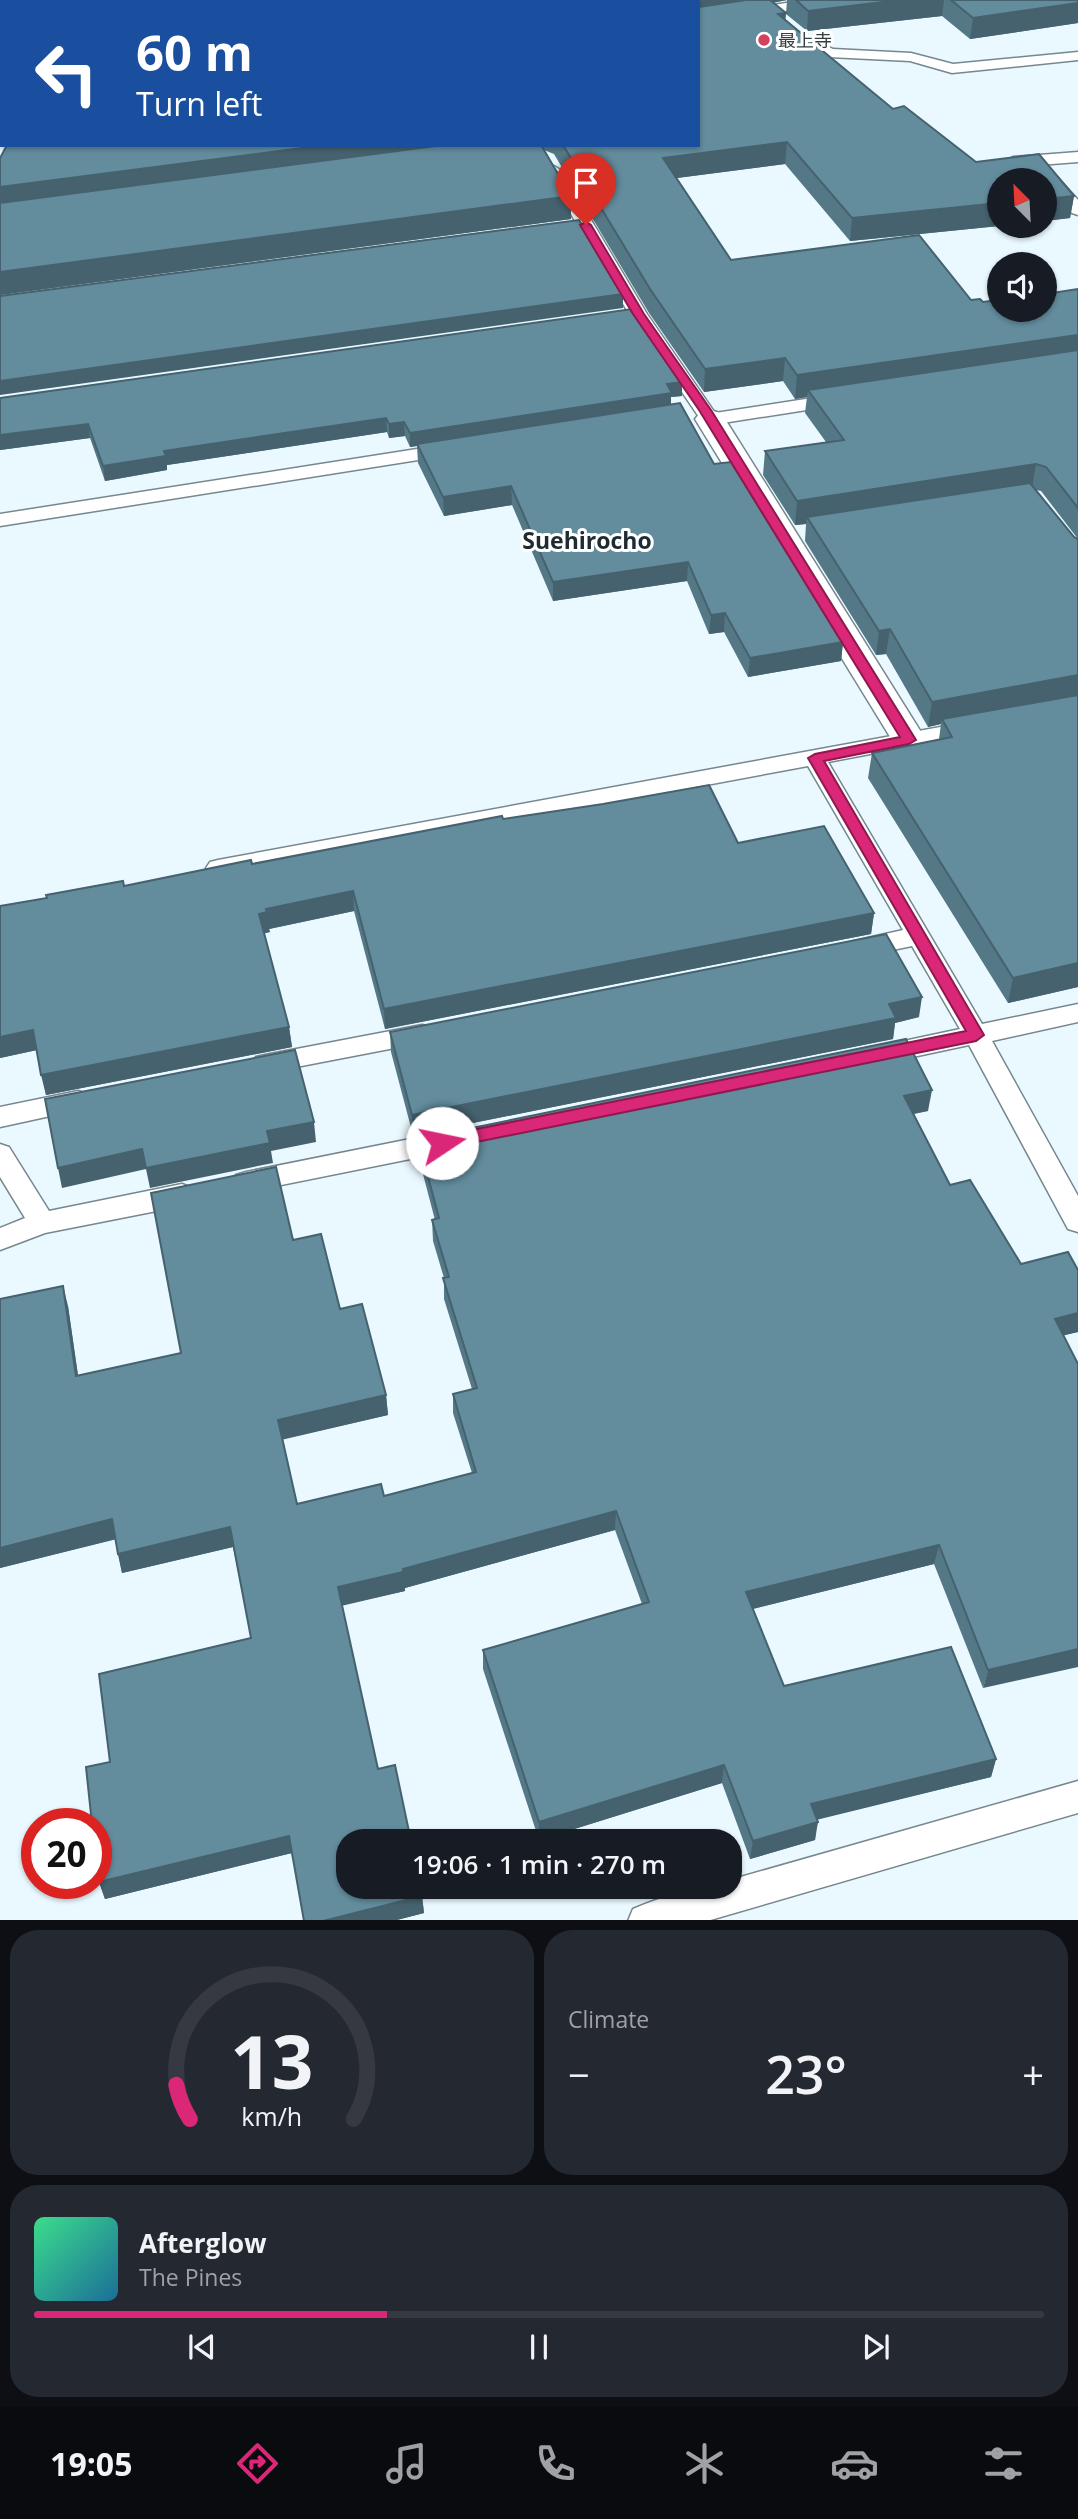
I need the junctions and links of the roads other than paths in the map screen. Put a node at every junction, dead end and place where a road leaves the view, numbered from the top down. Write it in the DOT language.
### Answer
graph roads {
  1 [pos="832,0"];
  2 [pos="769,9"];
  3 [pos="700,21"];
  4 [pos="794,32"];
  5 [pos="1078,55"];
  6 [pos="837,70"];
  7 [pos="1078,157"];
  8 [pos="547,158"];
  9 [pos="1035,161"];
  10 [pos="995,164"];
  11 [pos="1078,210"];
  12 [pos="860,397"];
  13 [pos="677,414"];
  14 [pos="707,414"];
  15 [pos="470,446"];
  16 [pos="0,520"];
  17 [pos="1000,723"];
  18 [pos="909,740"];
  19 [pos="815,758"];
  20 [pos="190,873"];
  21 [pos="917,936"];
  22 [pos="835,952"];
  23 [pos="1078,1013"];
  24 [pos="452,1028"];
  25 [pos="976,1035"];
  26 [pos="854,1060"];
  27 [pos="246,1068"];
  28 [pos="96,1098"];
  29 [pos="0,1116"];
  30 [pos="475,1136"];
  31 [pos="0,1154"];
  32 [pos="1078,1221"];
  33 [pos="42,1223"];
  34 [pos="0,1239"];
  35 [pos="1078,1797"];
  36 [pos="645,1920"];
  1 -- 2 [label="lane"];
  2 -- 3 [label="lane"];
  2 -- 4 [label="lane"];
  4 -- 5 [label="lane"];
  4 -- 6 [label="lane"];
  7 -- 9 [label="lane"];
  8 -- 14 [label="lane"];
  9 -- 10 [label="lane"];
  9 -- 11 [label="lane"];
  12 -- 14 [label="lane"];
  13 -- 14 [label="lane"];
  14 -- 18 [label="street"];
  15 -- 16 [label="lane"];
  17 -- 18 [label="lane"];
  18 -- 19 [label="lane"];
  19 -- 20 [label="lane"];
  19 -- 21 [label="lane"];
  21 -- 22 [label="lane"];
  21 -- 25 [label="lane"];
  23 -- 25 [label="lane"];
  24 -- 27 [label="lane"];
  25 -- 26 [label="lane"];
  25 -- 32 [label="lane"];
  28 -- 29 [label="lane"];
  30 -- 33 [label="lane"];
  31 -- 33 [label="lane"];
  33 -- 34 [label="lane"];
  35 -- 36 [label="lane"];
}
